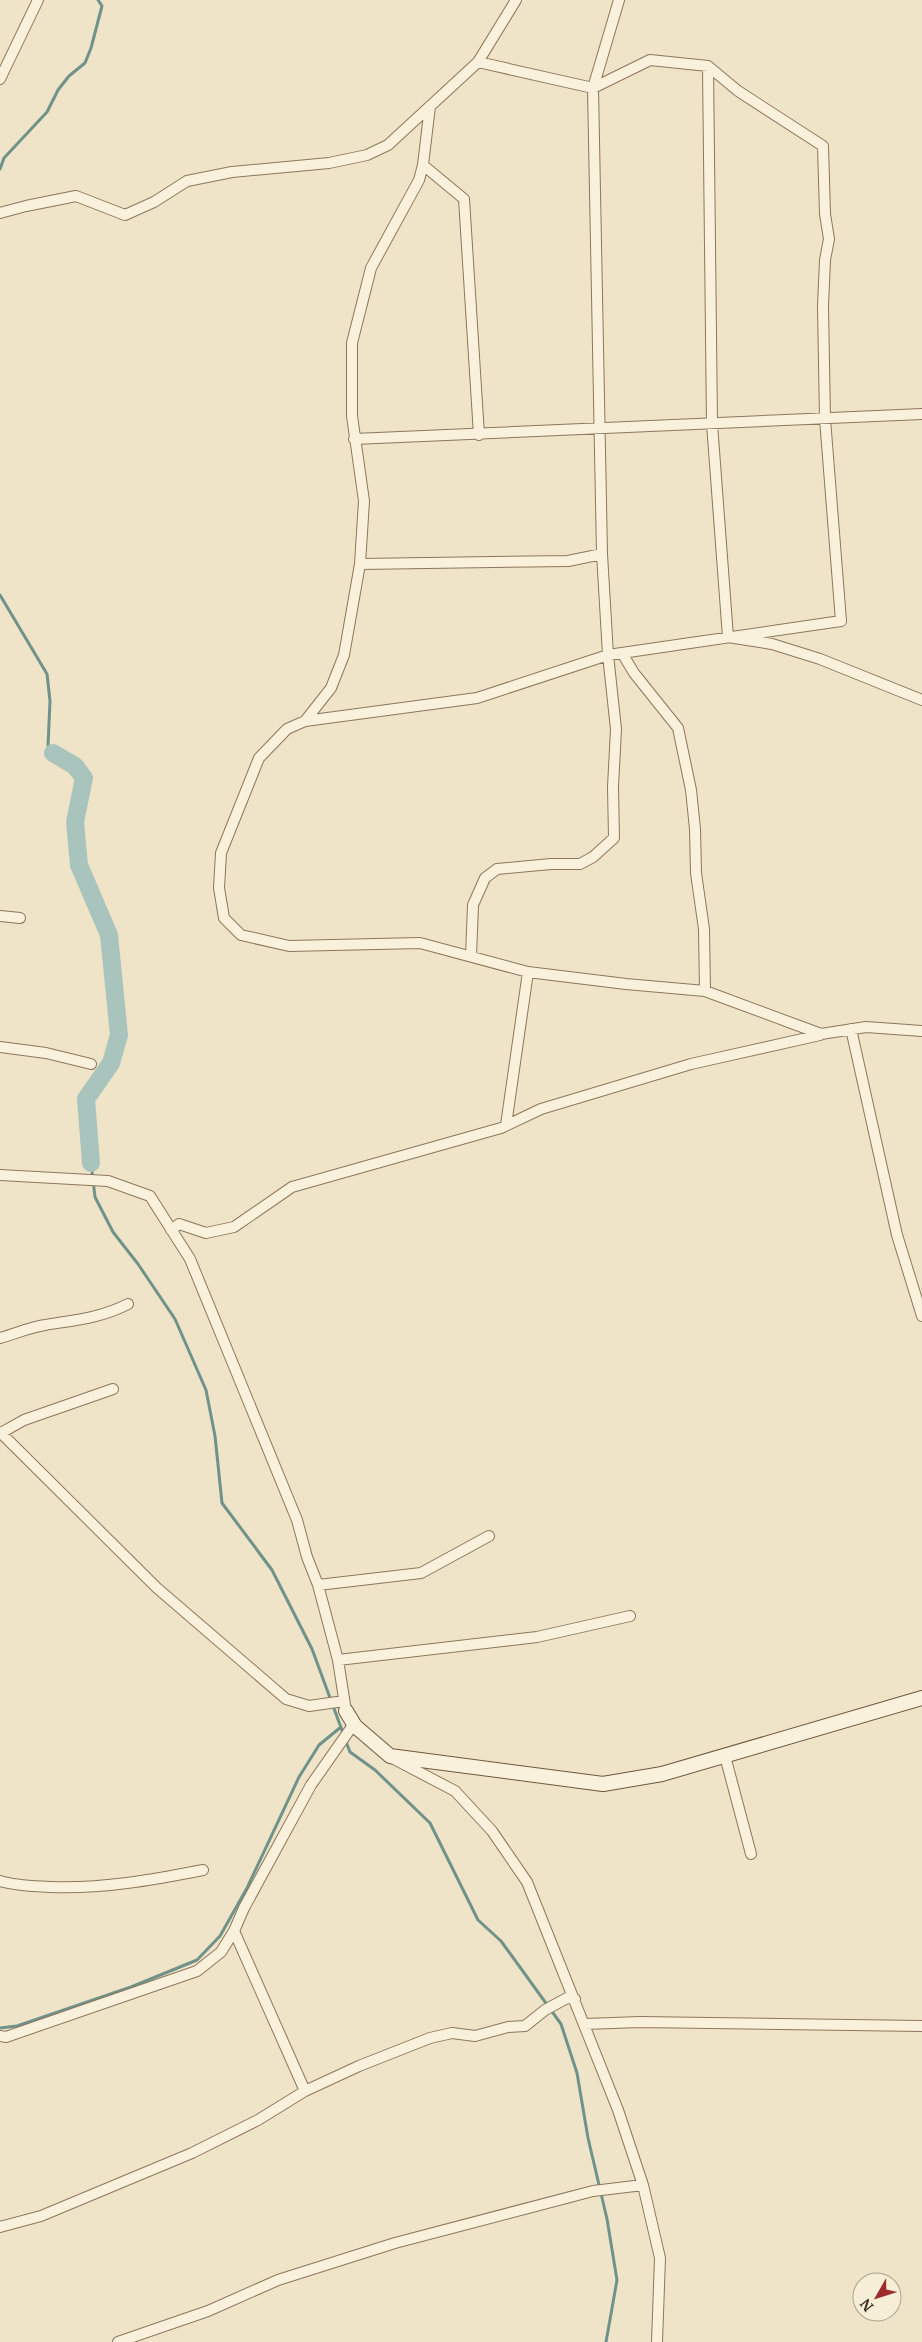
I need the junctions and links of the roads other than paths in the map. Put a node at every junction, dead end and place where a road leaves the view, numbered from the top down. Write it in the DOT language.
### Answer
graph roads {
  1 [pos="38,0"];
  2 [pos="516,0"];
  3 [pos="619,0"];
  4 [pos="478,62"];
  5 [pos="708,66"];
  6 [pos="0,79"];
  7 [pos="593,88"];
  8 [pos="430,106"];
  9 [pos="423,165"];
  10 [pos="0,214"];
  11 [pos="922,414"];
  12 [pos="825,419"];
  13 [pos="712,424"];
  14 [pos="599,428"];
  15 [pos="479,435"];
  16 [pos="354,439"];
  17 [pos="602,554"];
  18 [pos="360,564"];
  19 [pos="728,637"];
  20 [pos="622,653"];
  21 [pos="608,655"];
  22 [pos="922,700"];
  23 [pos="305,721"];
  24 [pos="0,916"];
  25 [pos="20,918"];
  26 [pos="471,956"];
  27 [pos="528,972"];
  28 [pos="705,991"];
  29 [pos="851,1029"];
  30 [pos="922,1031"];
  31 [pos="821,1034"];
  32 [pos="0,1047"];
  33 [pos="91,1064"];
  34 [pos="506,1125"];
  35 [pos="0,1175"];
  36 [pos="171,1230"];
  37 [pos="128,1304"];
  38 [pos="922,1316"];
  39 [pos="0,1338"];
  40 [pos="113,1389"];
  41 [pos="0,1433"];
  42 [pos="489,1536"];
  43 [pos="318,1584"];
  44 [pos="630,1616"];
  45 [pos="338,1660"];
  46 [pos="922,1698"];
  47 [pos="342,1704"];
  48 [pos="353,1727"];
  49 [pos="390,1756"];
  50 [pos="725,1756"];
  51 [pos="751,1854"];
  52 [pos="203,1870"];
  53 [pos="0,1881"];
  54 [pos="234,1931"];
  55 [pos="575,1998"];
  56 [pos="585,2024"];
  57 [pos="922,2026"];
  58 [pos="0,2036"];
  59 [pos="304,2092"];
  60 [pos="643,2185"];
  61 [pos="0,2227"];
  62 [pos="118,2342"];
  63 [pos="657,2342"];
  1 -- 6 [label="street"];
  2 -- 4 [label="street"];
  3 -- 7 [label="street"];
  4 -- 7 [label="street"];
  4 -- 8 [label="street"];
  5 -- 7 [label="street"];
  5 -- 12 [label="street"];
  5 -- 13 [label="street"];
  7 -- 14 [label="street"];
  8 -- 9 [label="street"];
  8 -- 10 [label="street"];
  9 -- 15 [label="street"];
  9 -- 16 [label="street"];
  11 -- 12 [label="street"];
  12 -- 13 [label="street"];
  12 -- 19 [label="street"];
  13 -- 14 [label="street"];
  13 -- 19 [label="street"];
  14 -- 15 [label="street"];
  14 -- 17 [label="street"];
  15 -- 16 [label="street"];
  16 -- 18 [label="street"];
  17 -- 18 [label="street"];
  17 -- 21 [label="street"];
  18 -- 23 [label="street"];
  19 -- 20 [label="street"];
  19 -- 22 [label="street"];
  20 -- 21 [label="street"];
  20 -- 28 [label="street"];
  21 -- 23 [label="street"];
  21 -- 26 [label="street"];
  23 -- 26 [label="street"];
  24 -- 25 [label="street"];
  26 -- 27 [label="street"];
  27 -- 28 [label="street"];
  27 -- 34 [label="street"];
  28 -- 31 [label="street"];
  29 -- 30 [label="street"];
  29 -- 31 [label="street"];
  29 -- 38 [label="street"];
  31 -- 34 [label="street"];
  32 -- 33 [label="street"];
  34 -- 36 [label="street"];
  35 -- 36 [label="street"];
  36 -- 43 [label="street"];
  37 -- 39 [label="street"];
  40 -- 41 [label="street"];
  41 -- 47 [label="street"];
  42 -- 43 [label="street"];
  43 -- 45 [label="street"];
  44 -- 45 [label="street"];
  45 -- 47 [label="street"];
  46 -- 50 [label="street"];
  47 -- 48 [label="street"];
  48 -- 49 [label="street"];
  48 -- 54 [label="street"];
  49 -- 50 [label="street"];
  49 -- 55 [label="street"];
  50 -- 51 [label="street"];
  52 -- 53 [label="street"];
  54 -- 58 [label="street"];
  54 -- 59 [label="street"];
  55 -- 56 [label="street"];
  55 -- 59 [label="street"];
  56 -- 57 [label="street"];
  56 -- 60 [label="street"];
  59 -- 61 [label="street"];
  60 -- 62 [label="street"];
  60 -- 63 [label="street"];
}
